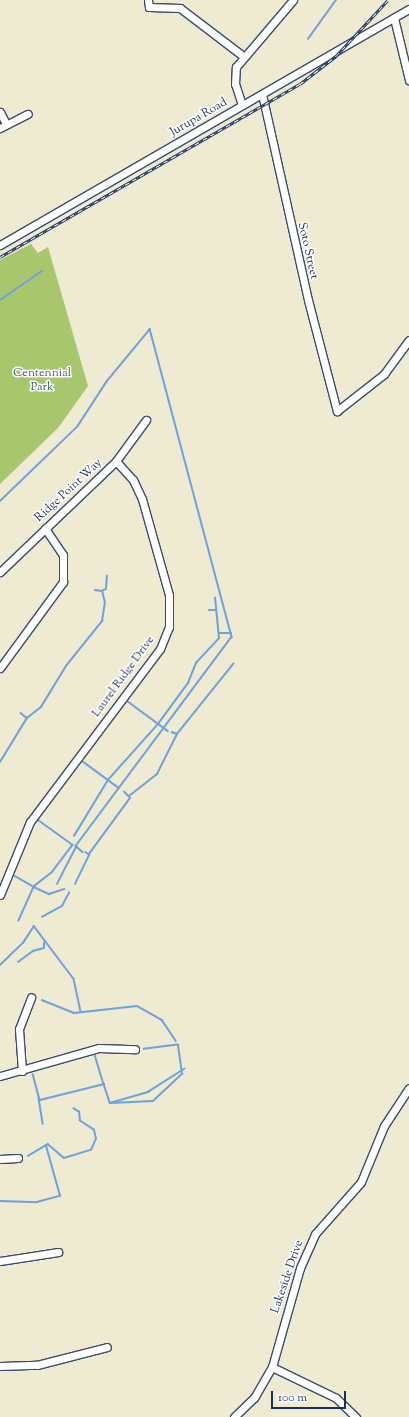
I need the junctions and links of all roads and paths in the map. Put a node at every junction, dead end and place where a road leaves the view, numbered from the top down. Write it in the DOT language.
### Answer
graph roads {
  1 [pos="148,0"];
  2 [pos="294,0"];
  3 [pos="409,9"];
  4 [pos="394,18"];
  5 [pos="243,56"];
  6 [pos="409,80"];
  7 [pos="262,94"];
  8 [pos="242,106"];
  9 [pos="0,112"];
  10 [pos="28,114"];
  11 [pos="3,126"];
  12 [pos="0,245"];
  13 [pos="409,340"];
  14 [pos="146,420"];
  15 [pos="116,461"];
  16 [pos="45,528"];
  17 [pos="0,572"];
  18 [pos="0,668"];
  19 [pos="1,891"];
  20 [pos="31,997"];
  21 [pos="135,1049"];
  22 [pos="22,1071"];
  23 [pos="0,1076"];
  24 [pos="409,1088"];
  25 [pos="18,1158"];
  26 [pos="0,1159"];
  27 [pos="58,1252"];
  28 [pos="0,1261"];
  29 [pos="107,1347"];
  30 [pos="0,1366"];
  31 [pos="272,1367"];
  32 [pos="234,1417"];
  33 [pos="356,1417"];
  1 -- 5 [label="street"];
  2 -- 5 [label="street"];
  3 -- 4 [label="street, Jurupa Road"];
  4 -- 6 [label="street"];
  4 -- 7 [label="street, Jurupa Road"];
  5 -- 8 [label="street"];
  7 -- 8 [label="street, Jurupa Road"];
  7 -- 13 [label="street, Soto Street"];
  8 -- 12 [label="street, Jurupa Road"];
  9 -- 11 [label="street"];
  10 -- 11 [label="street"];
  14 -- 15 [label="street, Ridge Point Way"];
  15 -- 16 [label="street, Ridge Point Way"];
  15 -- 19 [label="street, Laurel Ridge Drive"];
  16 -- 17 [label="street, Ridge Point Way"];
  16 -- 18 [label="street"];
  20 -- 22 [label="street"];
  21 -- 22 [label="street"];
  22 -- 23 [label="street"];
  24 -- 31 [label="street, Lakeside Drive"];
  25 -- 26 [label="street"];
  27 -- 28 [label="street"];
  29 -- 30 [label="street"];
  31 -- 32 [label="street, Lakeside Drive"];
  31 -- 33 [label="street"];
}
